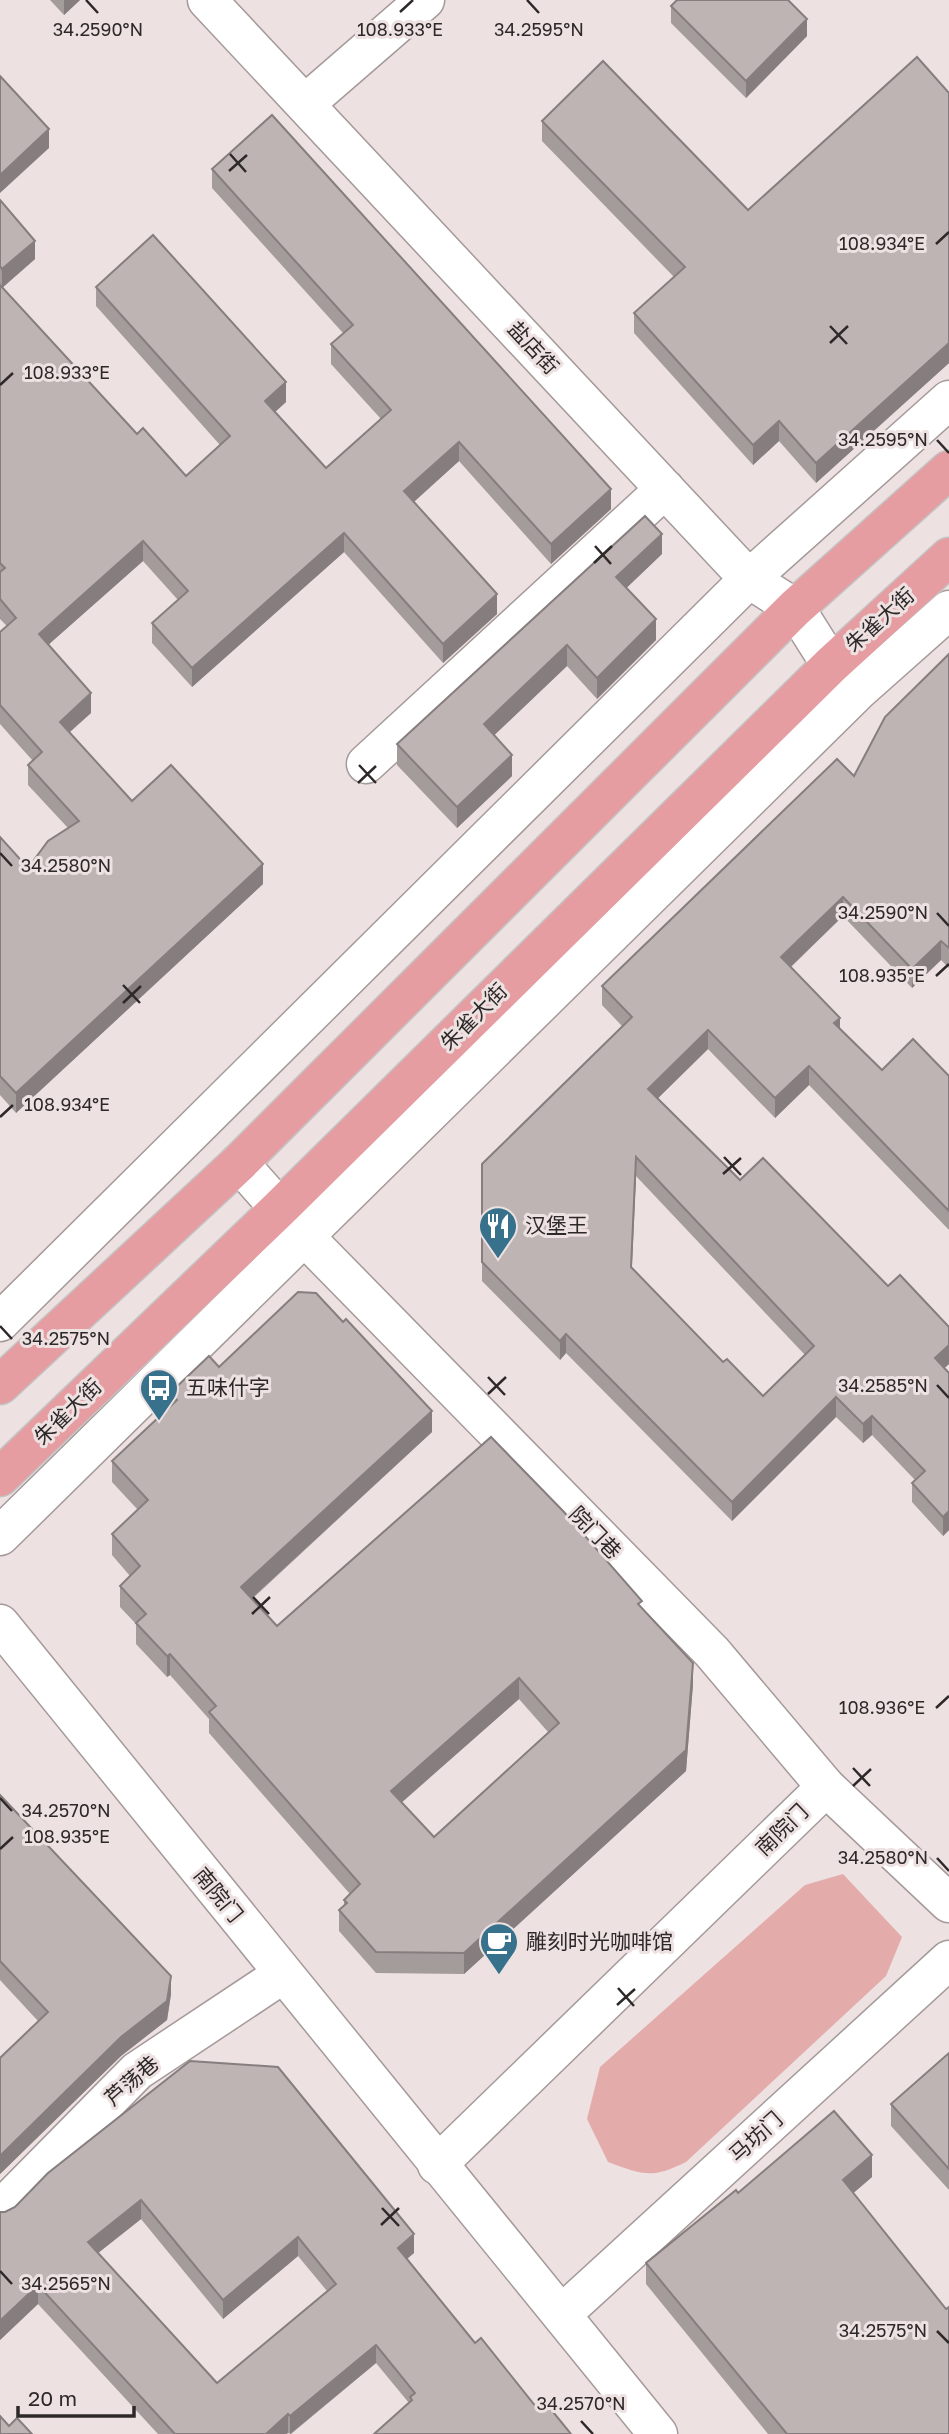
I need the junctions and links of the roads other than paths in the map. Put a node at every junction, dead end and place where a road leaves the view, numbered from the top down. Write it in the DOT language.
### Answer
graph roads {
  1 [pos="207,0"];
  2 [pos="425,0"];
  3 [pos="305,104"];
  4 [pos="949,400"];
  5 [pos="949,470"];
  6 [pos="665,489"];
  7 [pos="949,557"];
  8 [pos="749,579"];
  9 [pos="795,608"];
  10 [pos="949,610"];
  11 [pos="831,665"];
  12 [pos="859,690"];
  13 [pos="366,764"];
  14 [pos="239,1163"];
  15 [pos="291,1222"];
  16 [pos="0,1322"];
  17 [pos="0,1385"];
  18 [pos="0,1477"];
  19 [pos="0,1536"];
  20 [pos="0,1624"];
  21 [pos="826,1787"];
  22 [pos="949,1903"];
  23 [pos="949,1960"];
  24 [pos="283,1974"];
  25 [pos="437,2165"];
  26 [pos="0,2210"];
  27 [pos="562,2314"];
  28 [pos="658,2434"];
  1 -- 3 [label="street, 盐店街"];
  2 -- 3 [label="street"];
  3 -- 6 [label="street, 盐店街"];
  4 -- 8 [label="street"];
  5 -- 9 [label="main road"];
  6 -- 8 [label="street, 盐店街"];
  6 -- 13 [label="street"];
  7 -- 11 [label="main road, 朱雀大街"];
  8 -- 9 [label="street, 盐店街"];
  8 -- 16 [label="street"];
  9 -- 11 [label="street, 盐店街"];
  9 -- 14 [label="main road"];
  10 -- 12 [label="street"];
  11 -- 12 [label="street, 盐店街"];
  11 -- 15 [label="main road, 朱雀大街"];
  12 -- 15 [label="street"];
  14 -- 15 [label="street, 院门巷"];
  14 -- 17 [label="main road"];
  15 -- 18 [label="main road, 朱雀大街"];
  15 -- 19 [label="street"];
  15 -- 21 [label="street, 院门巷"];
  20 -- 24 [label="street, 南院门"];
  21 -- 22 [label="street, 院门巷"];
  21 -- 25 [label="street, 南院门"];
  23 -- 27 [label="street, 马坊门"];
  24 -- 25 [label="street, 南院门"];
  24 -- 26 [label="street, 芦荡巷"];
  25 -- 27 [label="street, 南院门"];
  27 -- 28 [label="street, 南院门"];
}
